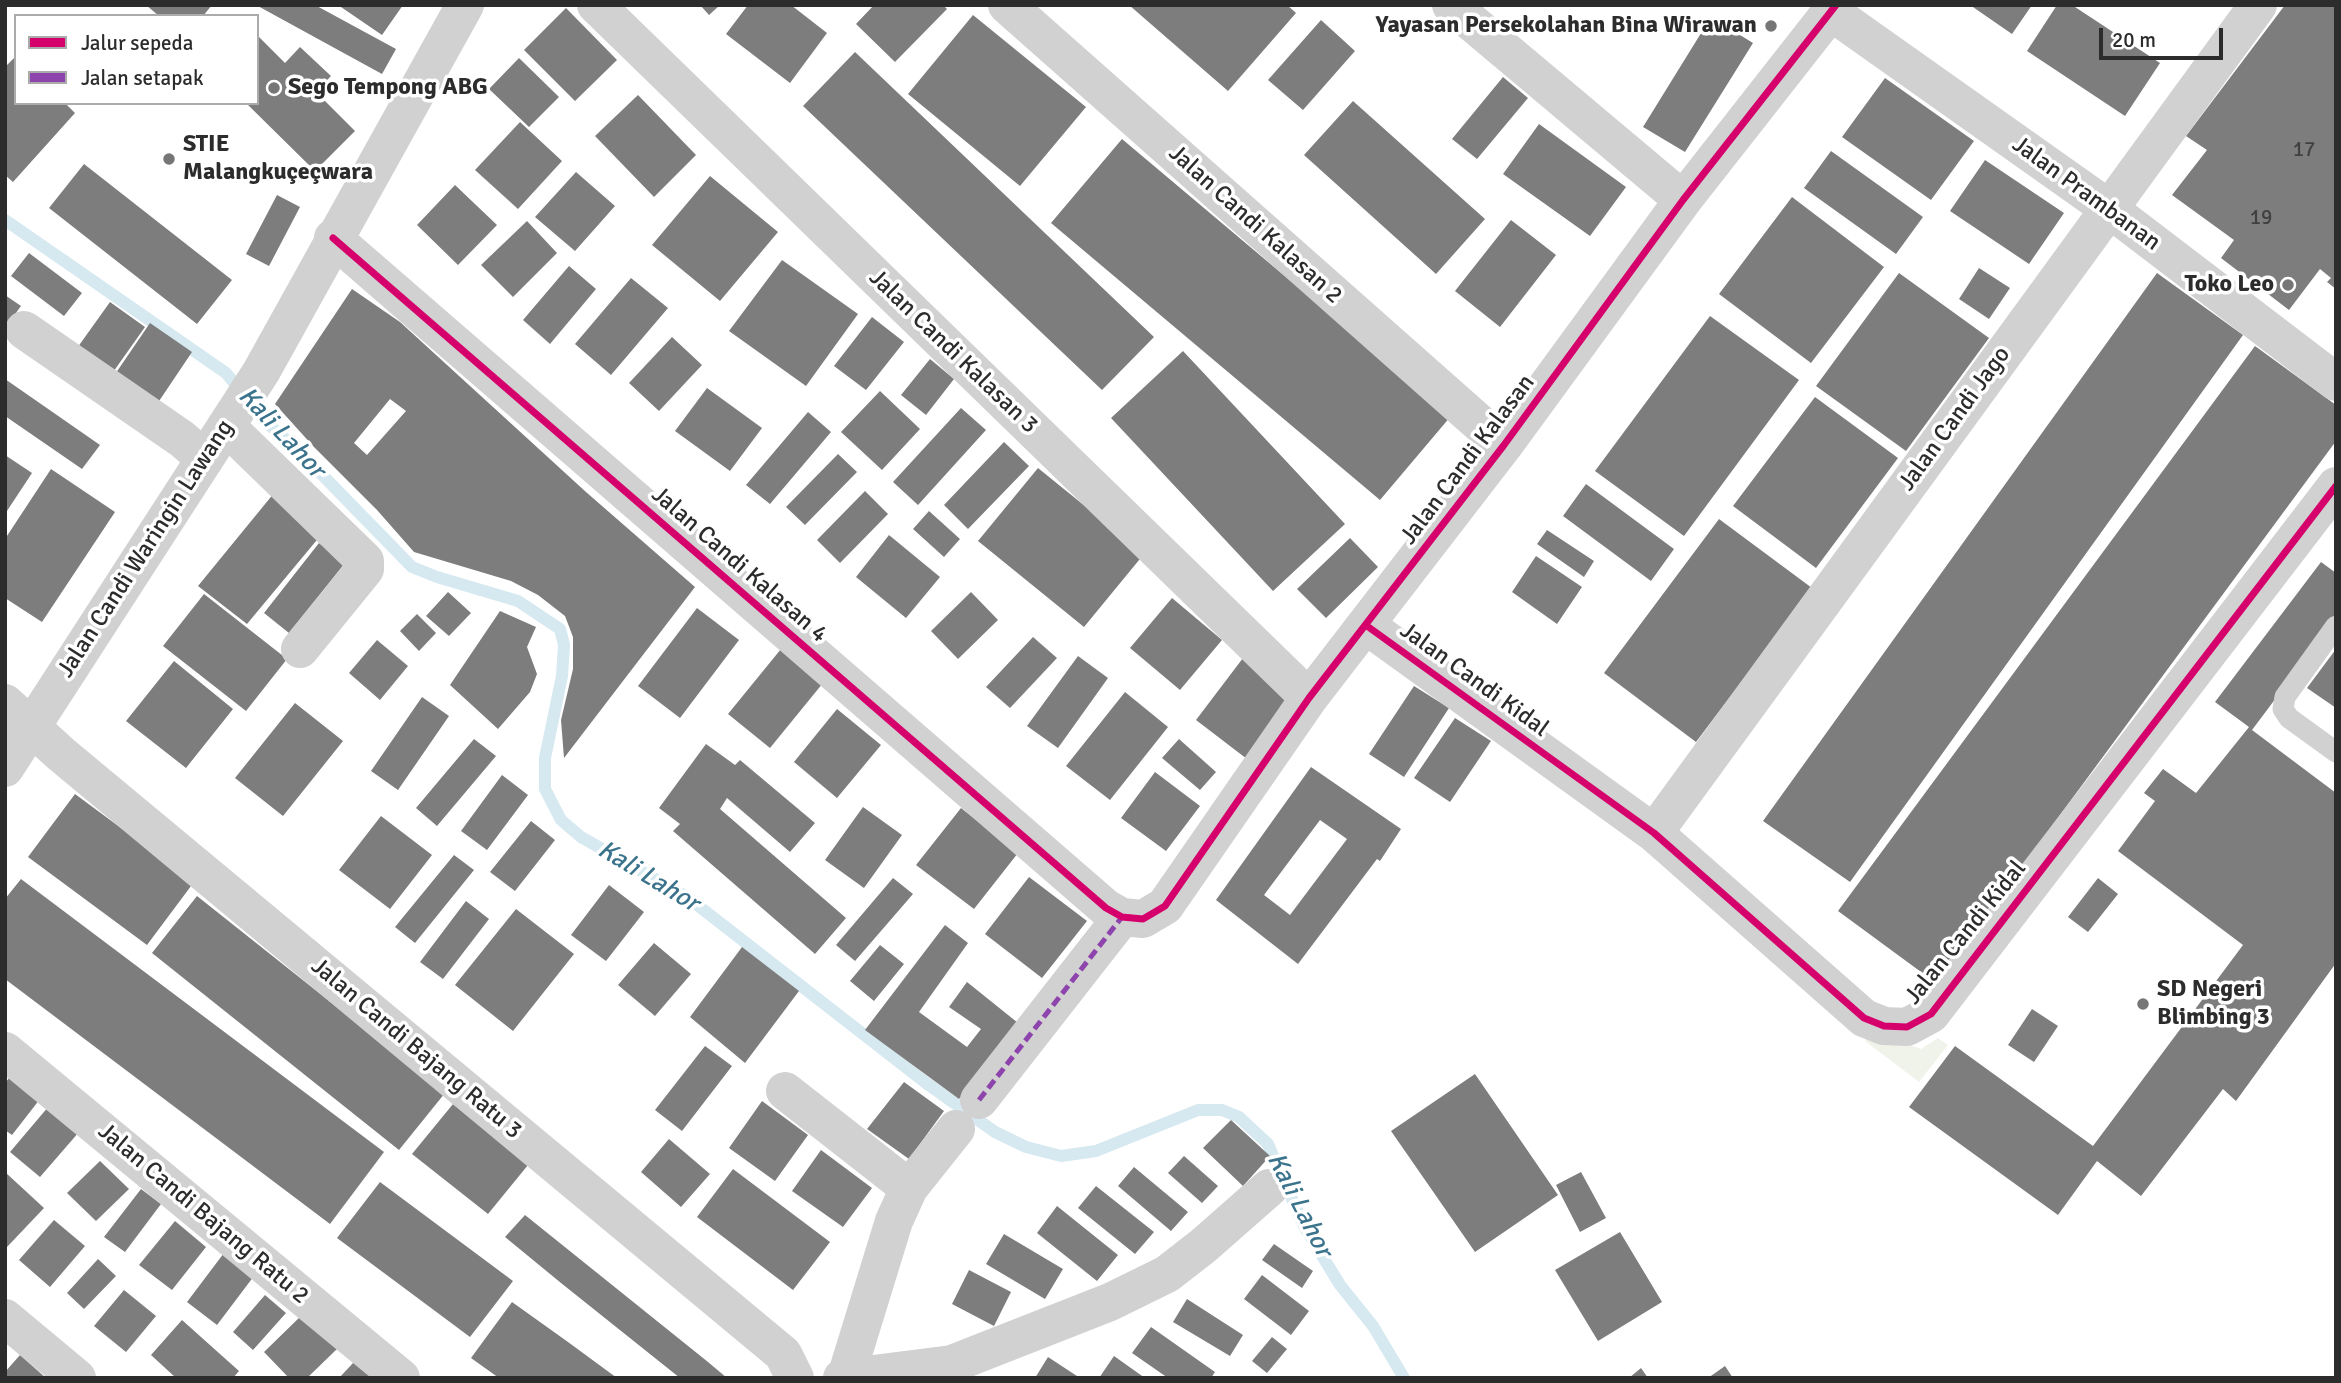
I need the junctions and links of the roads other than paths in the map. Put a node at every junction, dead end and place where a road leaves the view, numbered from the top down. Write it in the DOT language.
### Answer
graph roads {
  1 [pos="465,5"];
  2 [pos="596,5"];
  3 [pos="1007,5"];
  4 [pos="1451,5"];
  5 [pos="2258,5"];
  6 [pos="1834,9"];
  7 [pos="1683,200"];
  8 [pos="2108,208"];
  9 [pos="333,238"];
  10 [pos="24,330"];
  11 [pos="2336,382"];
  12 [pos="233,415"];
  13 [pos="1504,445"];
  14 [pos="205,459"];
  15 [pos="2334,492"];
  16 [pos="1367,626"];
  17 [pos="2336,626"];
  18 [pos="300,649"];
  19 [pos="1309,698"];
  20 [pos="18,715"];
  21 [pos="2336,751"];
  22 [pos="5,768"];
  23 [pos="1654,833"];
  24 [pos="1122,917"];
  25 [pos="5,1051"];
  26 [pos="785,1091"];
  27 [pos="909,1188"];
  28 [pos="1269,1188"];
  29 [pos="5,1318"];
  30 [pos="77,1378"];
  31 [pos="401,1378"];
  32 [pos="795,1378"];
  33 [pos="844,1378"];
  1 -- 9 [label="street, Jalan Candi Waringin Lawang"];
  2 -- 19 [label="street, Jalan Candi Kalasan 3"];
  3 -- 13 [label="street, Jalan Candi Kalasan 2"];
  4 -- 7 [label="street"];
  5 -- 8 [label="street, Jalan Candi Jago"];
  6 -- 7 [label="street, Jalan Candi Kalasan"];
  6 -- 8 [label="street, Jalan Prambanan"];
  7 -- 13 [label="street, Jalan Candi Kalasan"];
  8 -- 11 [label="street, Jalan Prambanan"];
  8 -- 23 [label="street, Jalan Candi Jago"];
  9 -- 12 [label="street, Jalan Candi Waringin Lawang"];
  9 -- 24 [label="street, Jalan Candi Kalasan 4"];
  10 -- 14 [label="street"];
  12 -- 14 [label="street, Jalan Candi Waringin Lawang"];
  12 -- 18 [label="street"];
  13 -- 16 [label="street, Jalan Candi Kalasan"];
  14 -- 20 [label="street, Jalan Candi Waringin Lawang"];
  15 -- 23 [label="street, Jalan Candi Kidal"];
  16 -- 19 [label="street, Jalan Candi Kalasan"];
  16 -- 23 [label="street, Jalan Candi Kidal"];
  17 -- 21 [label="lane"];
  19 -- 24 [label="street, Jalan Candi Kalasan"];
  20 -- 22 [label="street, Jalan Candi Waringin Lawang"];
  20 -- 32 [label="street, Jalan Candi Bajang Ratu 3"];
  24 -- 27 [label="street"];
  25 -- 31 [label="street, Jalan Candi Bajang Ratu 2"];
  26 -- 27 [label="street"];
  27 -- 33 [label="street"];
  28 -- 33 [label="street"];
  29 -- 30 [label="street"];
}
